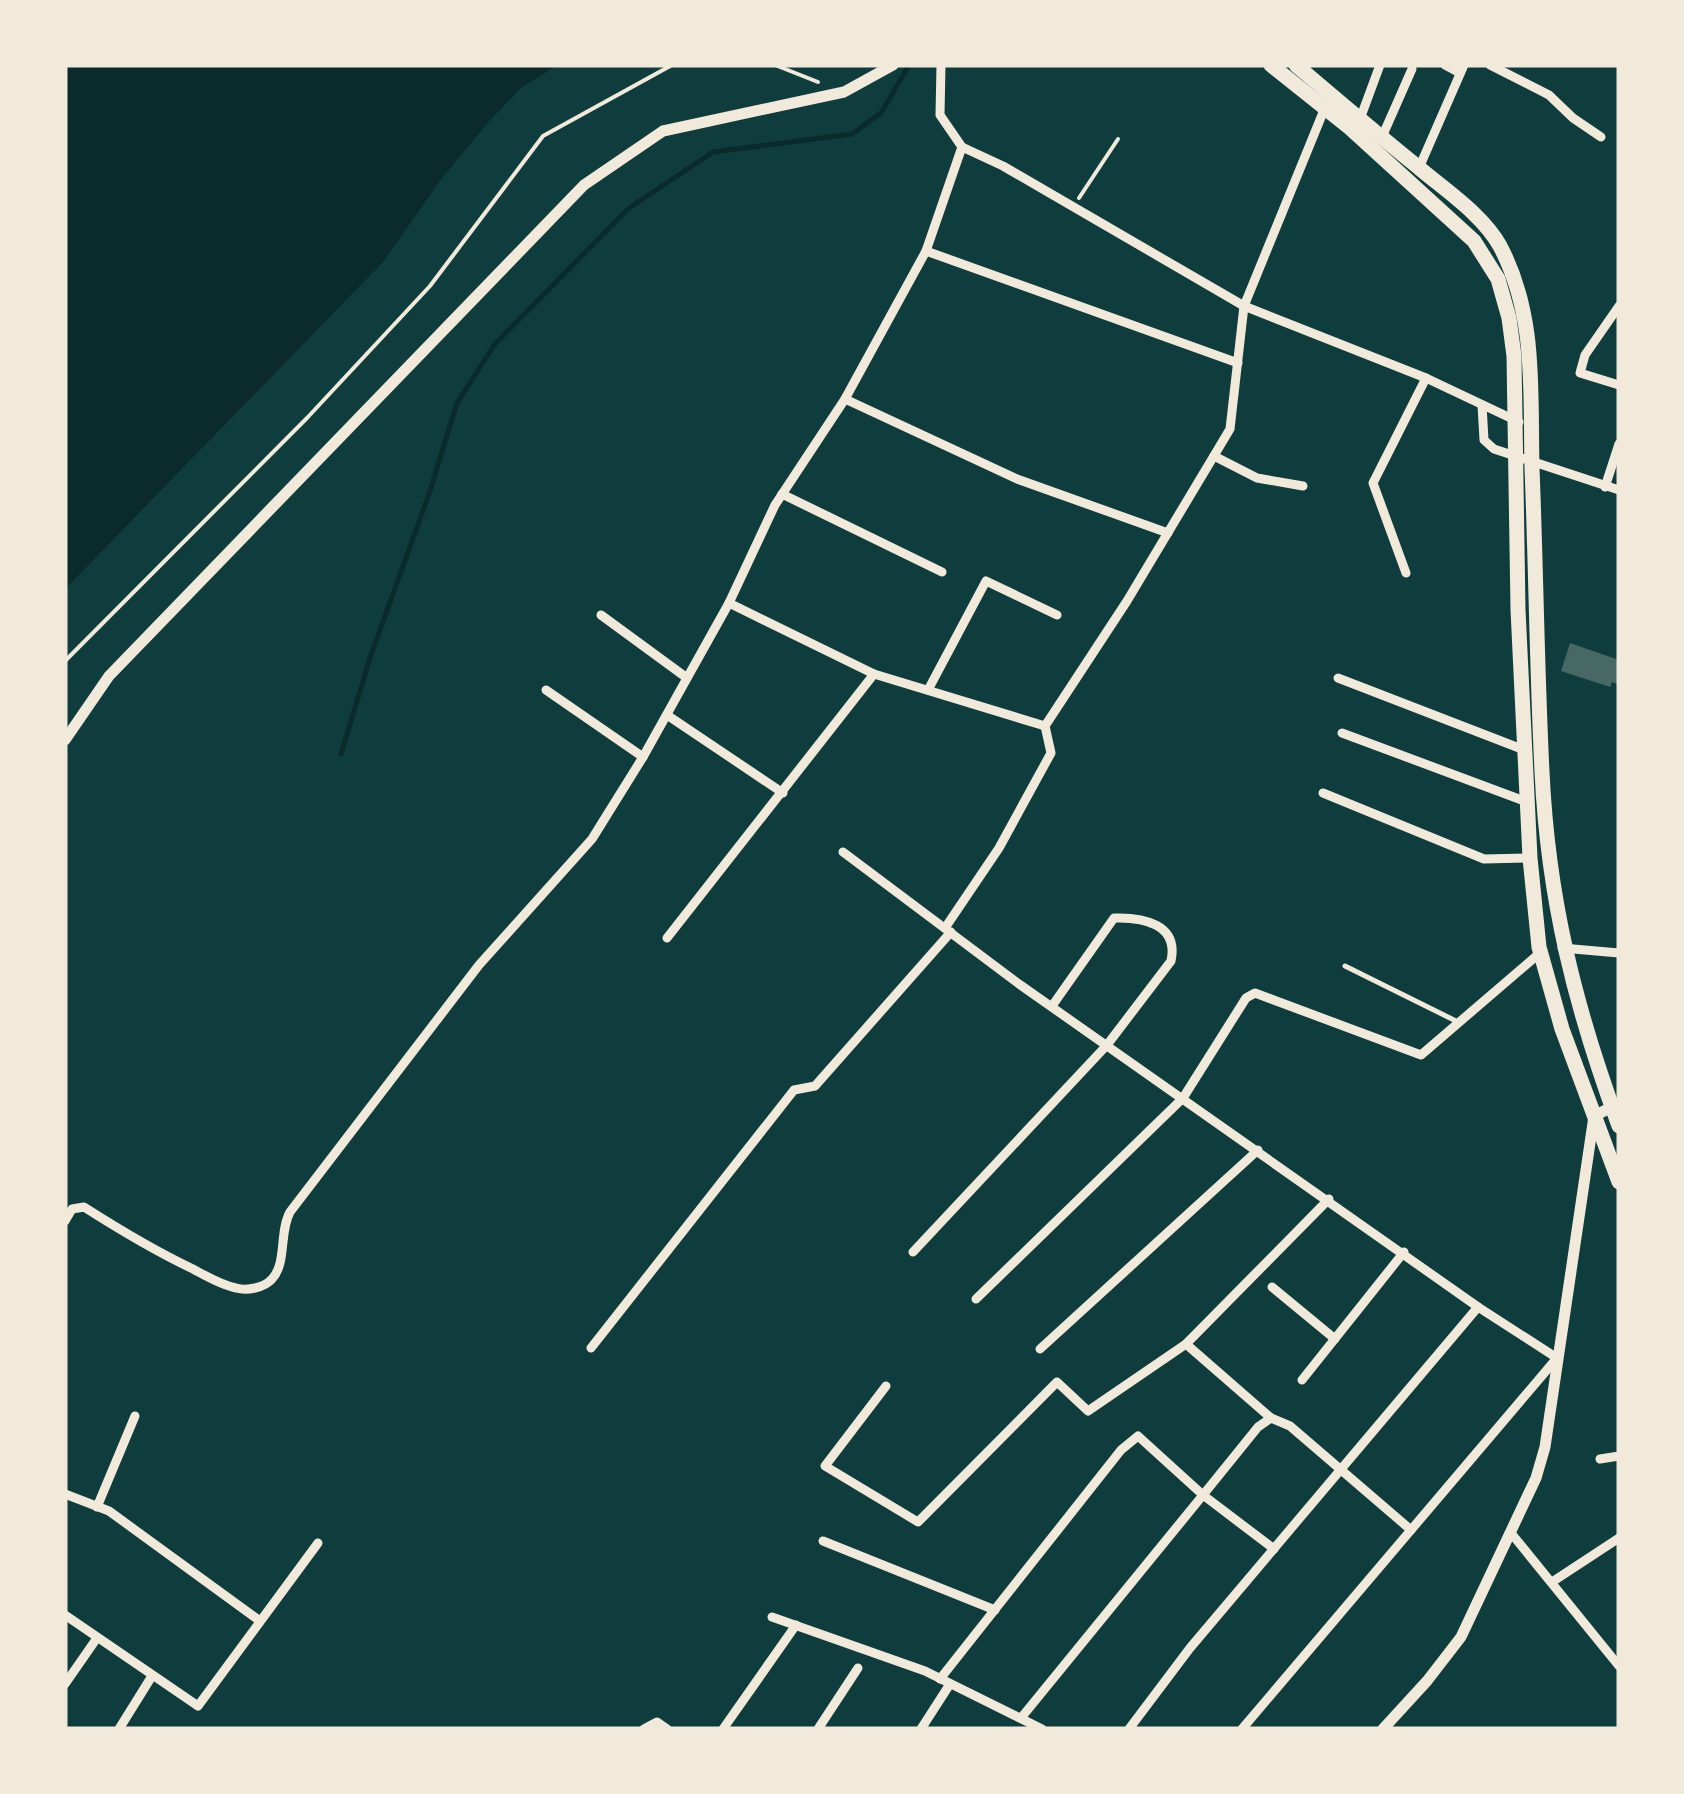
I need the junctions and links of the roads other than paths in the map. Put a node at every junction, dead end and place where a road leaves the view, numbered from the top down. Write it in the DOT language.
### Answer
graph roads {
  1 [pos="892,65"];
  2 [pos="941,65"];
  3 [pos="1271,65"];
  4 [pos="1296,65"];
  5 [pos="1380,65"];
  6 [pos="1444,65"];
  7 [pos="1490,65"];
  8 [pos="1412,69"];
  9 [pos="1462,69"];
  10 [pos="1324,110"];
  11 [pos="1342,114"];
  12 [pos="1360,119"];
  13 [pos="1382,137"];
  14 [pos="1601,137"];
  15 [pos="962,147"];
  16 [pos="1419,168"];
  17 [pos="926,251"];
  18 [pos="1244,306"];
  19 [pos="1619,306"];
  20 [pos="1238,363"];
  21 [pos="1426,378"];
  22 [pos="1619,385"];
  23 [pos="845,400"];
  24 [pos="1482,404"];
  25 [pos="1514,420"];
  26 [pos="1532,426"];
  27 [pos="1619,444"];
  28 [pos="1214,456"];
  29 [pos="1514,456"];
  30 [pos="1532,462"];
  31 [pos="1303,486"];
  32 [pos="1605,487"];
  33 [pos="1619,490"];
  34 [pos="782,494"];
  35 [pos="1168,533"];
  36 [pos="942,572"];
  37 [pos="1406,574"];
  38 [pos="729,602"];
  39 [pos="601,615"];
  40 [pos="1056,615"];
  41 [pos="874,674"];
  42 [pos="687,678"];
  43 [pos="1338,678"];
  44 [pos="546,690"];
  45 [pos="928,690"];
  46 [pos="667,715"];
  47 [pos="1045,726"];
  48 [pos="1342,733"];
  49 [pos="65,740"];
  50 [pos="1534,751"];
  51 [pos="644,757"];
  52 [pos="783,793"];
  53 [pos="1323,794"];
  54 [pos="1528,802"];
  55 [pos="843,852"];
  56 [pos="1530,858"];
  57 [pos="948,930"];
  58 [pos="667,938"];
  59 [pos="1562,948"];
  60 [pos="1540,952"];
  61 [pos="1619,953"];
  62 [pos="1345,966"];
  63 [pos="1052,1006"];
  64 [pos="1458,1022"];
  65 [pos="1107,1044"];
  66 [pos="1183,1098"];
  67 [pos="1612,1107"];
  68 [pos="1594,1116"];
  69 [pos="1619,1126"];
  70 [pos="1258,1150"];
  71 [pos="1619,1182"];
  72 [pos="1329,1200"];
  73 [pos="65,1222"];
  74 [pos="912,1252"];
  75 [pos="1404,1252"];
  76 [pos="1272,1287"];
  77 [pos="976,1299"];
  78 [pos="1478,1307"];
  79 [pos="1335,1339"];
  80 [pos="1186,1344"];
  81 [pos="591,1348"];
  82 [pos="1040,1349"];
  83 [pos="1557,1358"];
  84 [pos="1302,1380"];
  85 [pos="886,1386"];
  86 [pos="136,1416"];
  87 [pos="1271,1418"];
  88 [pos="1619,1456"];
  89 [pos="1600,1459"];
  90 [pos="1341,1470"];
  91 [pos="65,1494"];
  92 [pos="1203,1495"];
  93 [pos="98,1506"];
  94 [pos="1411,1530"];
  95 [pos="1511,1533"];
  96 [pos="1619,1538"];
  97 [pos="823,1541"];
  98 [pos="318,1543"];
  99 [pos="1274,1549"];
  100 [pos="1552,1582"];
  101 [pos="995,1610"];
  102 [pos="65,1615"];
  103 [pos="772,1617"];
  104 [pos="260,1622"];
  105 [pos="796,1625"];
  106 [pos="97,1638"];
  107 [pos="1619,1666"];
  108 [pos="858,1668"];
  109 [pos="152,1676"];
  110 [pos="940,1679"];
  111 [pos="65,1684"];
  112 [pos="950,1684"];
  113 [pos="1020,1718"];
  114 [pos="119,1729"];
  115 [pos="644,1729"];
  116 [pos="667,1729"];
  117 [pos="723,1729"];
  118 [pos="818,1729"];
  119 [pos="921,1729"];
  120 [pos="1042,1729"];
  121 [pos="1129,1729"];
  122 [pos="1242,1729"];
  123 [pos="1382,1729"];
  1 -- 49 [label="street"];
  2 -- 15 [label="street"];
  3 -- 10 [label="main road"];
  4 -- 11 [label="main road"];
  5 -- 12 [label="street"];
  6 -- 9 [label="street"];
  7 -- 14 [label="street"];
  8 -- 13 [label="street"];
  9 -- 16 [label="street"];
  10 -- 11 [label="main road"];
  10 -- 18 [label="street"];
  11 -- 12 [label="main road"];
  11 -- 25 [label="main road"];
  12 -- 13 [label="main road"];
  13 -- 16 [label="main road"];
  15 -- 17 [label="street"];
  15 -- 18 [label="street"];
  16 -- 26 [label="main road"];
  17 -- 20 [label="street"];
  17 -- 23 [label="street"];
  18 -- 20 [label="street"];
  18 -- 21 [label="street"];
  19 -- 22 [label="street"];
  20 -- 28 [label="street"];
  21 -- 24 [label="street"];
  21 -- 37 [label="street"];
  23 -- 34 [label="street"];
  23 -- 35 [label="street"];
  24 -- 25 [label="street"];
  24 -- 29 [label="street"];
  25 -- 26 [label="street"];
  25 -- 29 [label="main road"];
  26 -- 30 [label="main road"];
  27 -- 32 [label="street"];
  28 -- 31 [label="street"];
  28 -- 35 [label="street"];
  29 -- 30 [label="street"];
  29 -- 50 [label="main road"];
  30 -- 32 [label="street"];
  30 -- 50 [label="main road"];
  32 -- 33 [label="street"];
  34 -- 36 [label="street"];
  34 -- 38 [label="street"];
  35 -- 47 [label="street"];
  38 -- 41 [label="street"];
  38 -- 42 [label="street"];
  39 -- 42 [label="street"];
  40 -- 45 [label="street"];
  41 -- 45 [label="street"];
  41 -- 52 [label="street"];
  42 -- 46 [label="street"];
  43 -- 50 [label="street"];
  44 -- 51 [label="street"];
  45 -- 47 [label="street"];
  46 -- 51 [label="street"];
  46 -- 52 [label="street"];
  47 -- 57 [label="street"];
  48 -- 54 [label="street"];
  50 -- 54 [label="main road"];
  50 -- 59 [label="main road"];
  51 -- 73 [label="street"];
  52 -- 58 [label="street"];
  53 -- 56 [label="street"];
  54 -- 56 [label="main road"];
  55 -- 57 [label="street"];
  56 -- 60 [label="main road"];
  57 -- 63 [label="street"];
  57 -- 81 [label="street"];
  59 -- 61 [label="street"];
  59 -- 67 [label="main road"];
  60 -- 64 [label="street"];
  60 -- 68 [label="main road"];
  62 -- 64 [label="lane"];
  63 -- 65 [label="street"];
  63 -- 65 [label="street"];
  64 -- 66 [label="street"];
  65 -- 66 [label="street"];
  65 -- 74 [label="street"];
  66 -- 70 [label="street"];
  66 -- 77 [label="street"];
  67 -- 68 [label="street"];
  67 -- 69 [label="main road"];
  68 -- 71 [label="main road"];
  68 -- 83 [label="street"];
  70 -- 72 [label="street"];
  70 -- 82 [label="street"];
  72 -- 75 [label="street"];
  72 -- 80 [label="street"];
  75 -- 78 [label="street"];
  75 -- 79 [label="street"];
  76 -- 79 [label="street"];
  78 -- 83 [label="street"];
  78 -- 90 [label="street"];
  79 -- 84 [label="street"];
  80 -- 85 [label="street"];
  80 -- 87 [label="street"];
  83 -- 94 [label="street"];
  83 -- 95 [label="street"];
  86 -- 93 [label="street"];
  87 -- 90 [label="street"];
  87 -- 92 [label="street"];
  88 -- 89 [label="street"];
  90 -- 94 [label="street"];
  90 -- 99 [label="street"];
  91 -- 93 [label="street"];
  92 -- 99 [label="street"];
  92 -- 101 [label="street"];
  92 -- 113 [label="street"];
  93 -- 104 [label="street"];
  94 -- 122 [label="street"];
  95 -- 100 [label="street"];
  95 -- 123 [label="street"];
  96 -- 100 [label="street"];
  97 -- 101 [label="street"];
  98 -- 104 [label="street"];
  99 -- 121 [label="street"];
  100 -- 107 [label="street"];
  101 -- 110 [label="street"];
  102 -- 106 [label="street"];
  103 -- 105 [label="street"];
  104 -- 109 [label="street"];
  105 -- 110 [label="street"];
  105 -- 117 [label="street"];
  106 -- 109 [label="street"];
  106 -- 111 [label="street"];
  108 -- 118 [label="street"];
  109 -- 114 [label="street"];
  110 -- 112 [label="street"];
  112 -- 113 [label="street"];
  112 -- 119 [label="street"];
  113 -- 120 [label="street"];
  115 -- 116 [label="street"];
}
